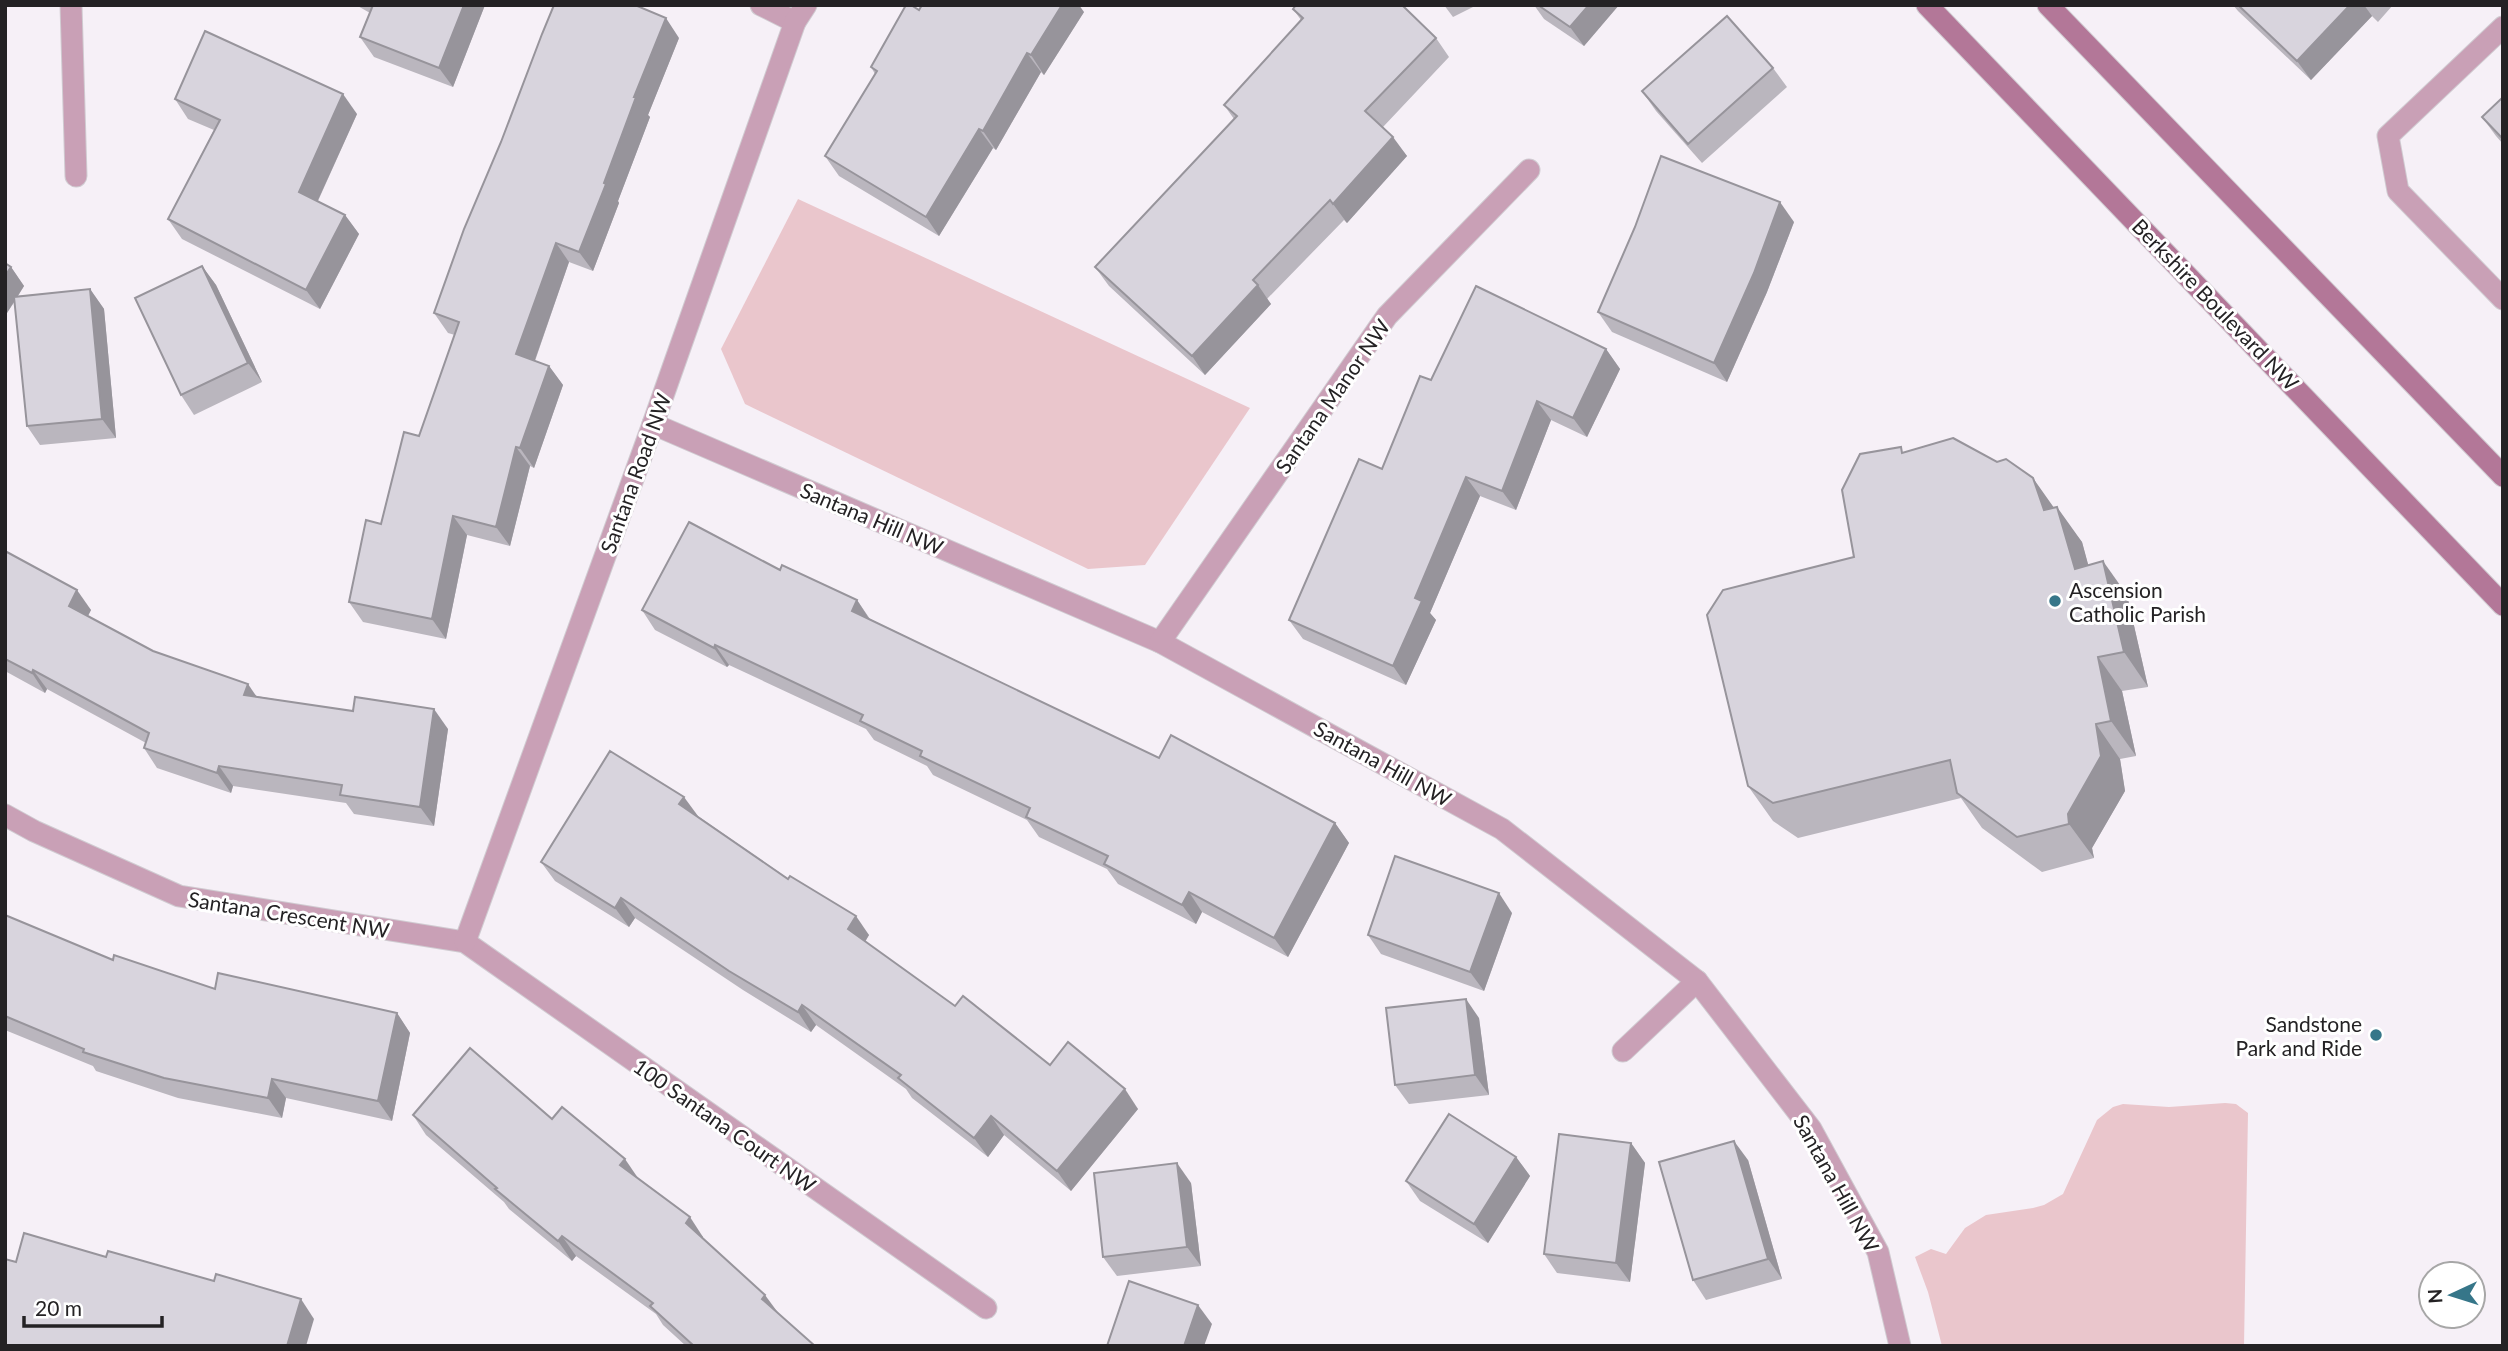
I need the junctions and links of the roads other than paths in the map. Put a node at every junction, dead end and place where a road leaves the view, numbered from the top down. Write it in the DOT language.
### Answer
graph roads {
  1 [pos="71,5"];
  2 [pos="761,5"];
  3 [pos="1927,5"];
  4 [pos="2048,5"];
  5 [pos="801,14"];
  6 [pos="2503,26"];
  7 [pos="1530,170"];
  8 [pos="76,176"];
  9 [pos="2503,299"];
  10 [pos="653,424"];
  11 [pos="2503,476"];
  12 [pos="2503,605"];
  13 [pos="1160,642"];
  14 [pos="5,815"];
  15 [pos="465,942"];
  16 [pos="1697,981"];
  17 [pos="1623,1051"];
  18 [pos="986,1308"];
  19 [pos="1900,1346"];
  1 -- 8 [label="street"];
  2 -- 5 [label="street"];
  3 -- 12 [label="main road, Berkshire Boulevard NW"];
  4 -- 11 [label="main road"];
  5 -- 10 [label="street, Santana Road NW"];
  6 -- 9 [label="street"];
  7 -- 13 [label="street, Santana Manor NW"];
  10 -- 13 [label="street, Santana Hill NW"];
  10 -- 15 [label="street, Santana Road NW"];
  13 -- 16 [label="street, Santana Hill NW"];
  14 -- 15 [label="street, Santana Crescent NW"];
  15 -- 18 [label="street, 100 Santana Court NW"];
  16 -- 17 [label="street"];
  16 -- 19 [label="street, Santana Hill NW"];
}
